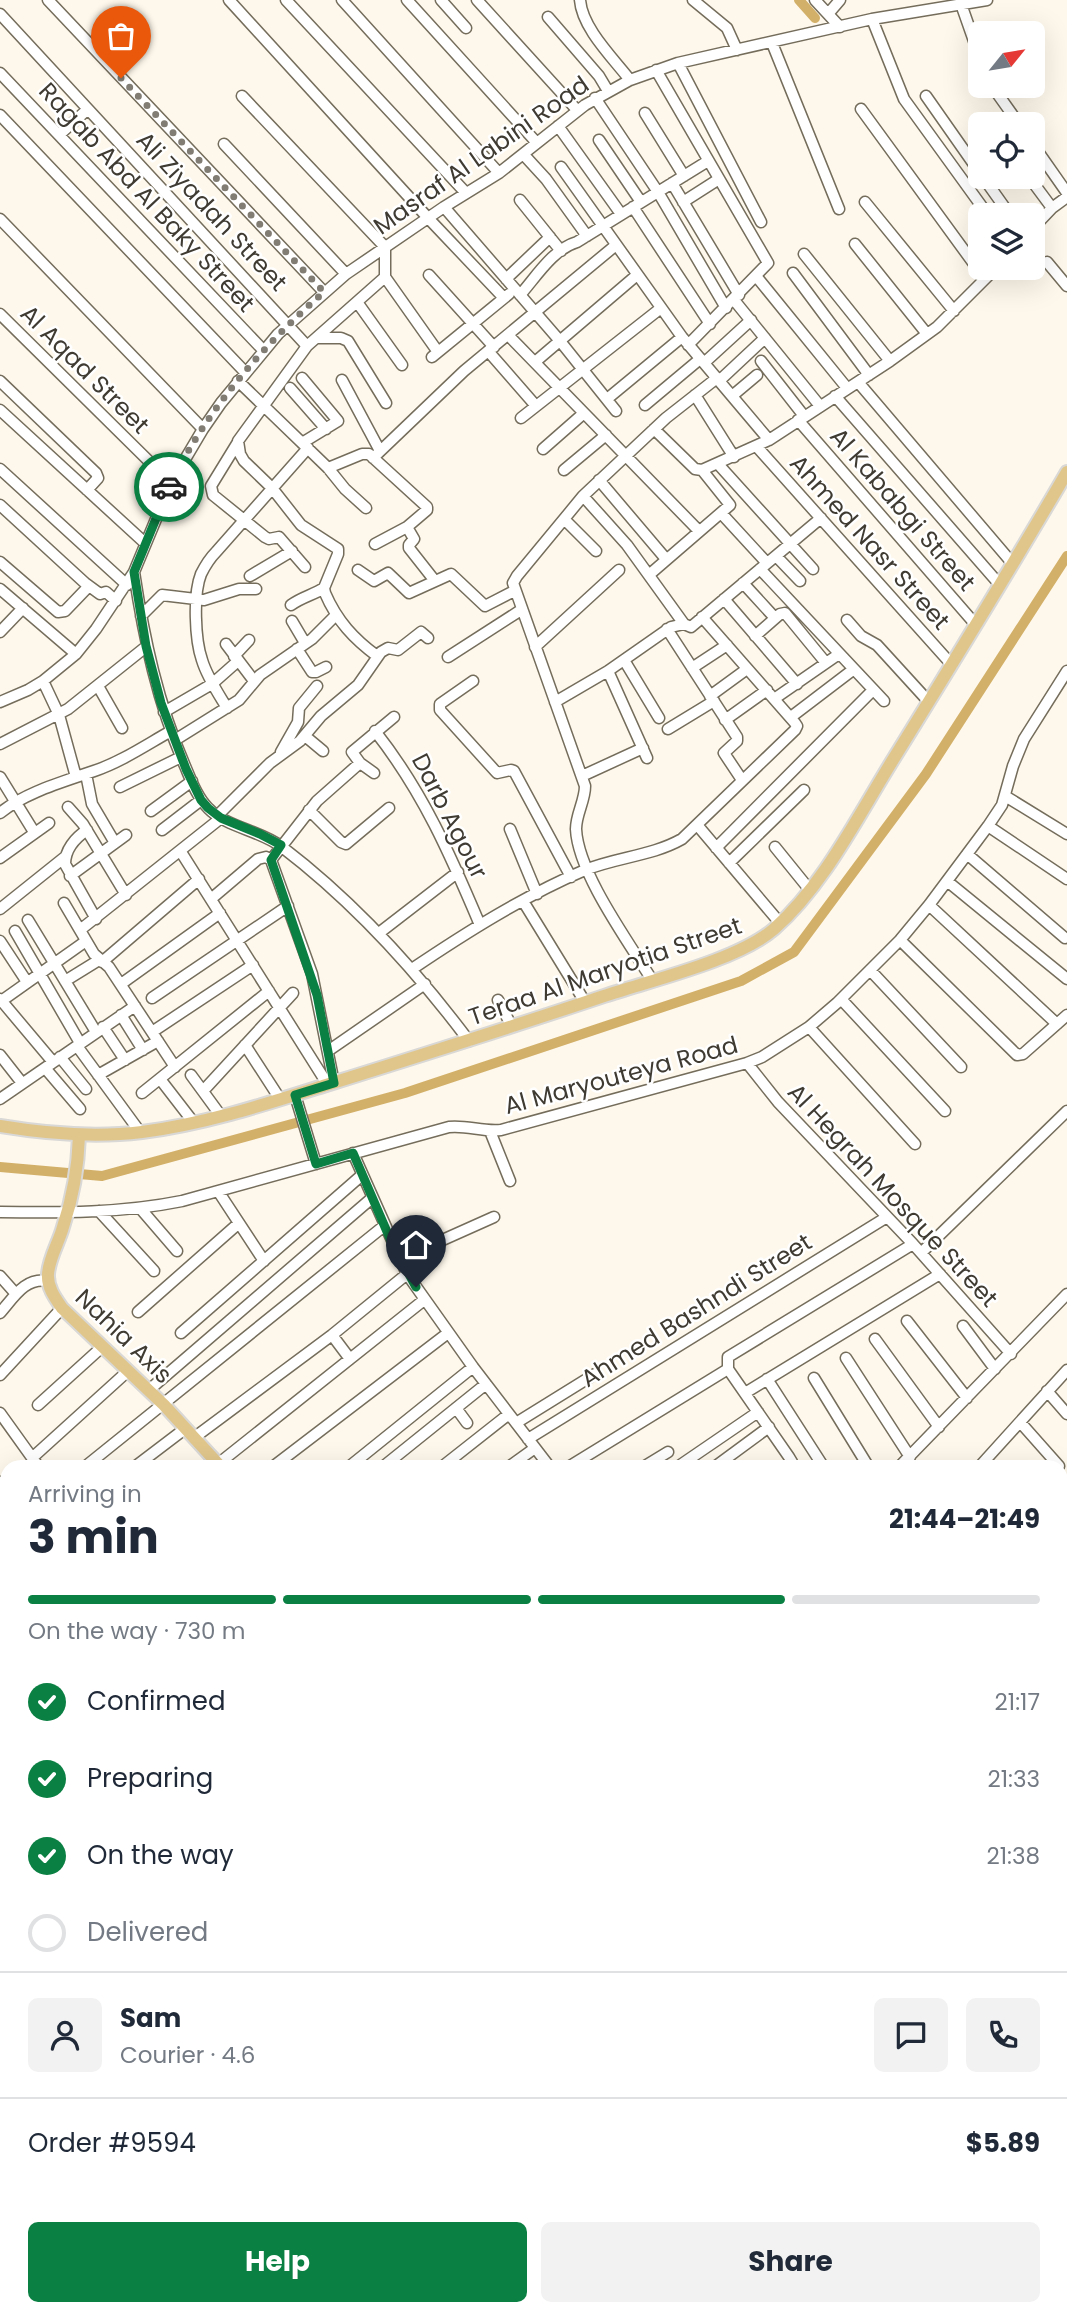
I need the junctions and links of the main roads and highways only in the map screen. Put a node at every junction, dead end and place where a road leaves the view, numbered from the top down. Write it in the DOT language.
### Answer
graph roads {
  1 [pos="1067,472"];
  2 [pos="0,1126"];
  3 [pos="79,1140"];
  4 [pos="215,1460"];
  1 -- 3 [label="main road, Teraa Al Maryotia Street"];
  2 -- 3 [label="main road, Teraa Al Maryotia Street"];
  3 -- 4 [label="main road, Nahia Axis"];
}
